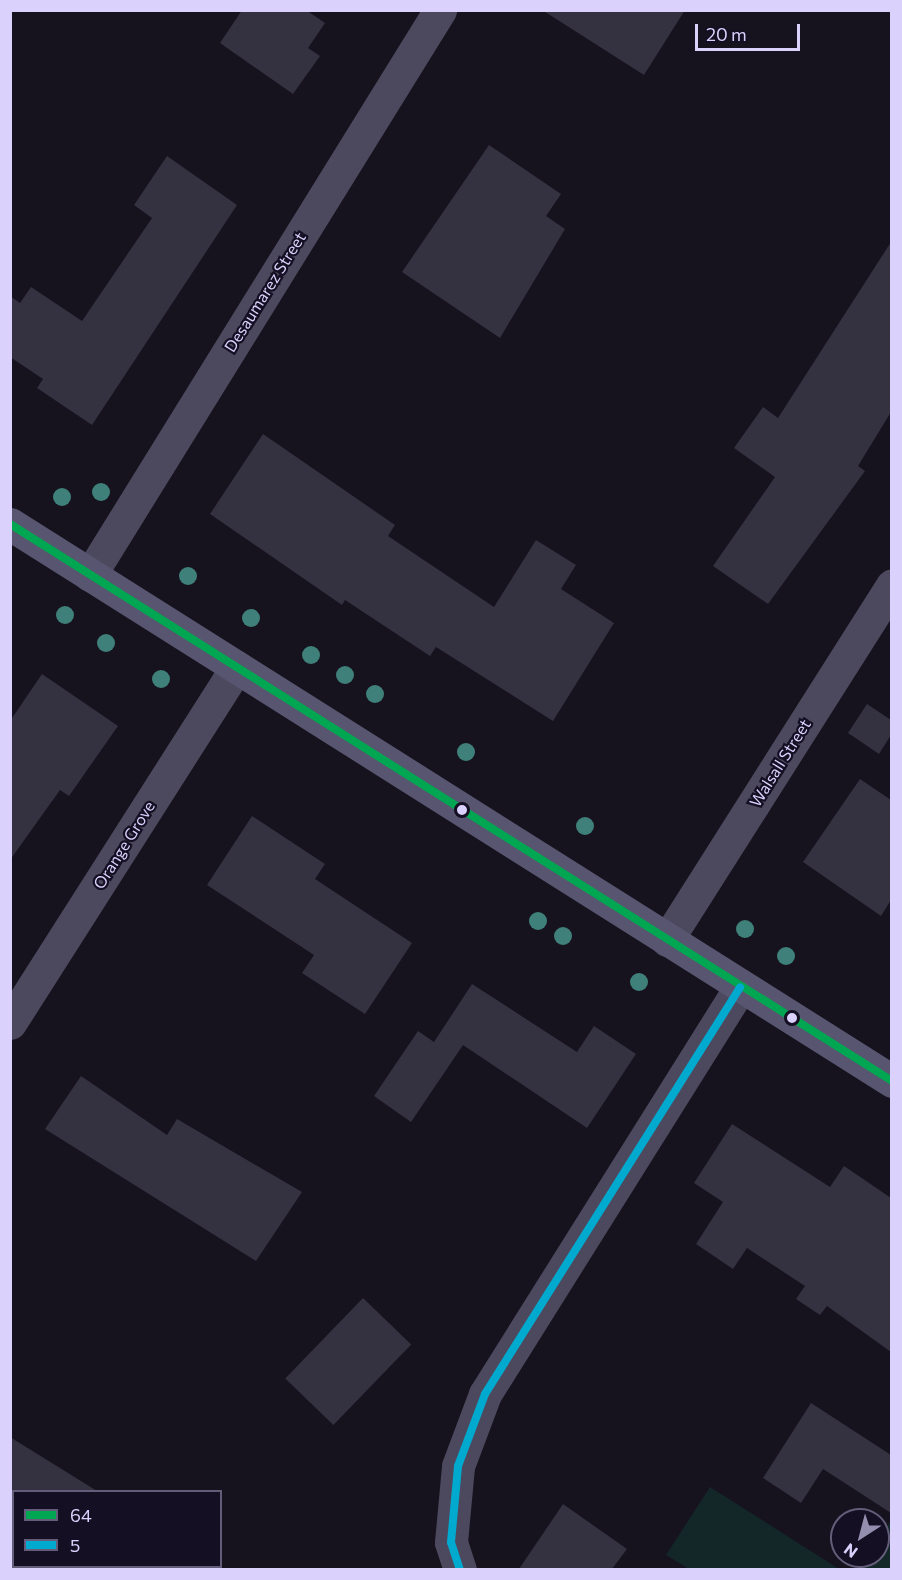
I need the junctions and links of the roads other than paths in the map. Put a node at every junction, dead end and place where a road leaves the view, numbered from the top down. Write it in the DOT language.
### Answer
graph roads {
  1 [pos="440,10"];
  2 [pos="10,524"];
  3 [pos="90,574"];
  4 [pos="891,585"];
  5 [pos="237,667"];
  6 [pos="667,939"];
  7 [pos="740,987"];
  8 [pos="10,1023"];
  9 [pos="891,1082"];
  10 [pos="460,1569"];
  1 -- 3 [label="street, Desaumarez Street"];
  2 -- 3 [label="main road"];
  3 -- 5 [label="main road"];
  4 -- 6 [label="street, Walsall Street"];
  5 -- 6 [label="main road"];
  5 -- 8 [label="street, Orange Grove"];
  6 -- 7 [label="main road"];
  7 -- 9 [label="main road"];
  7 -- 10 [label="street"];
}
